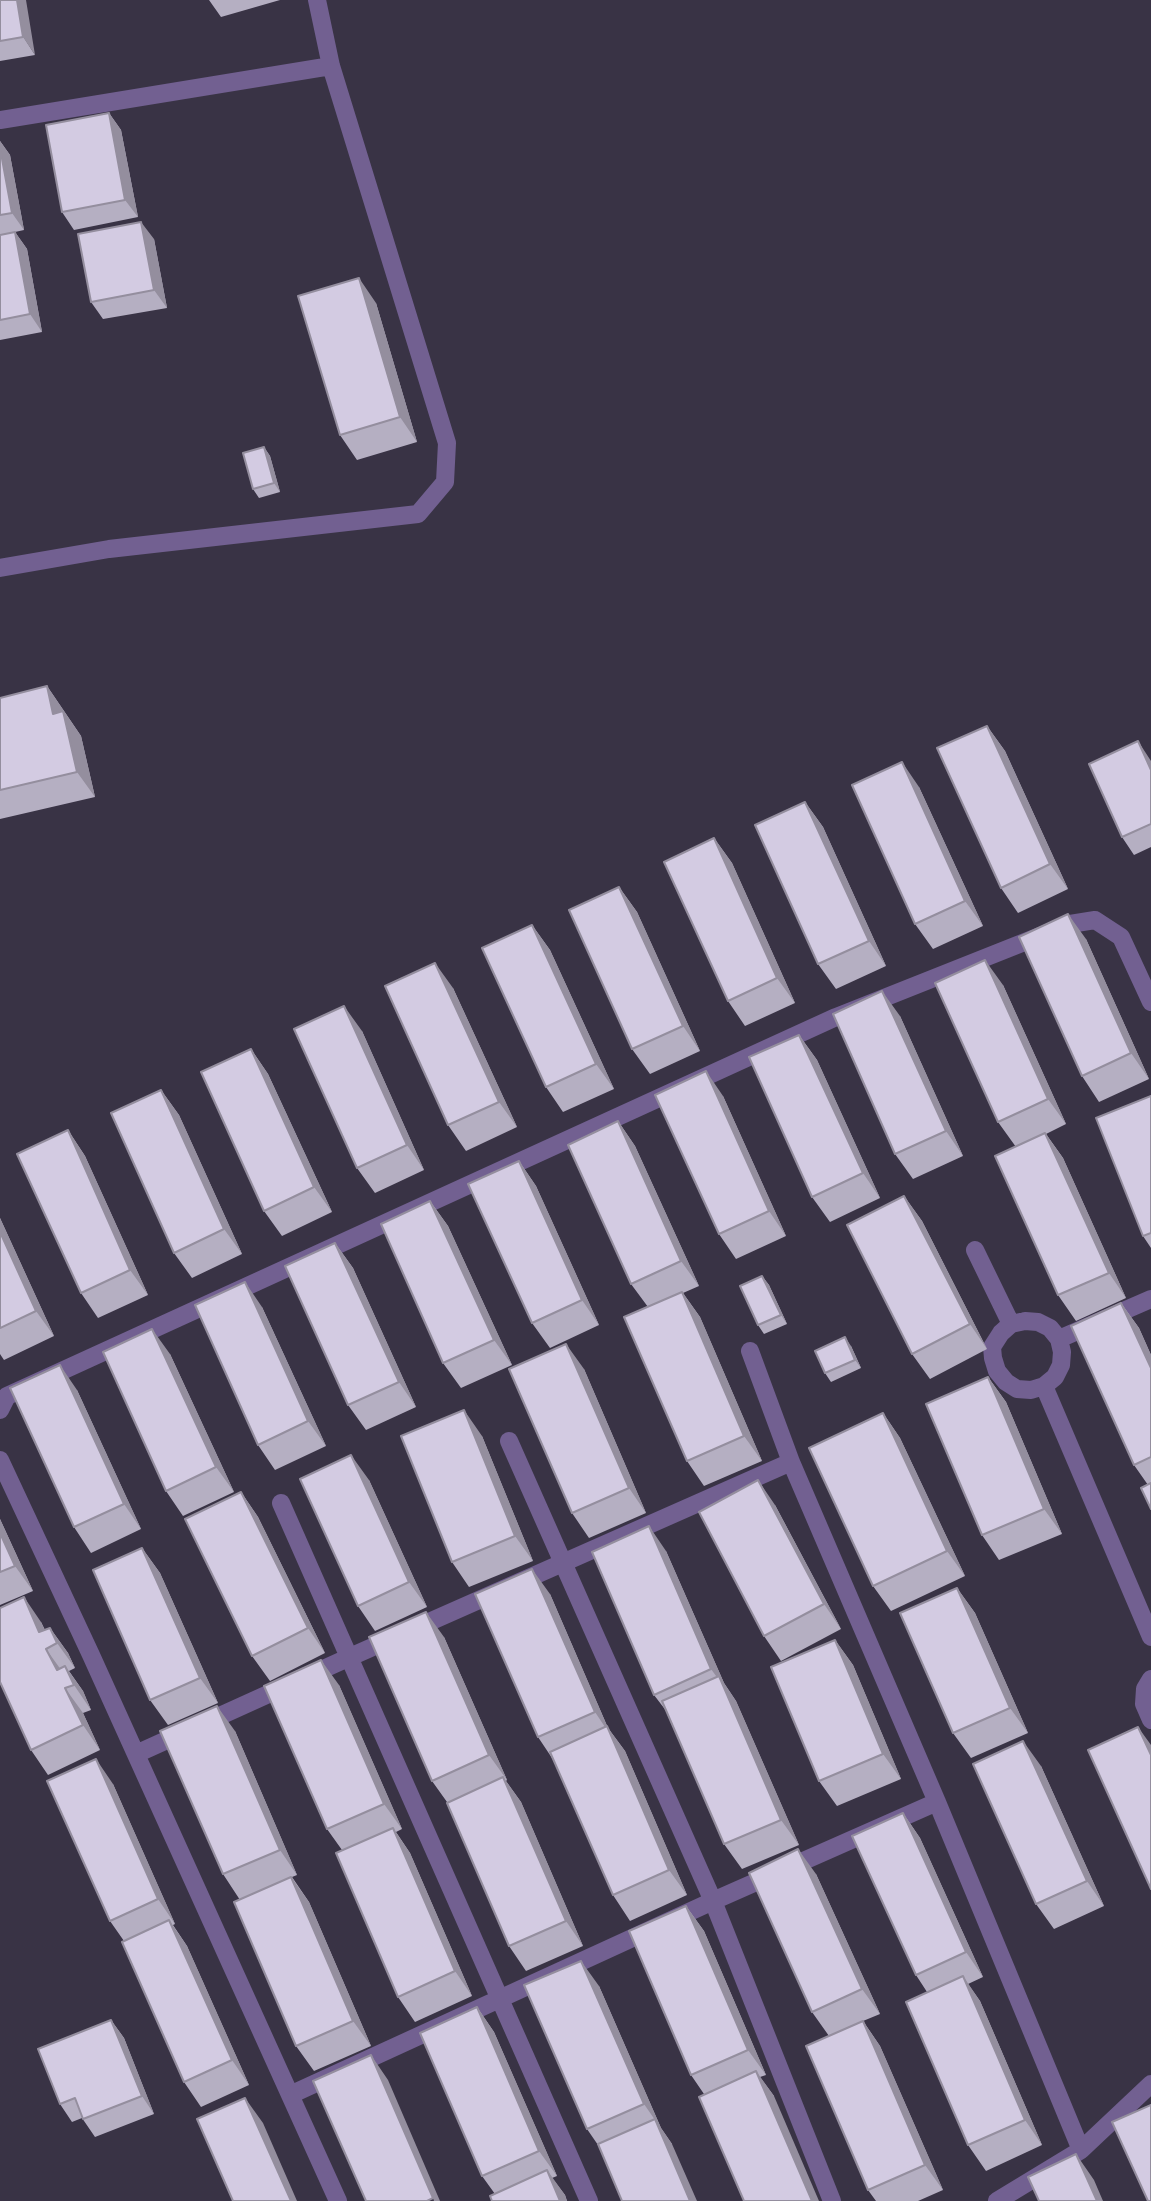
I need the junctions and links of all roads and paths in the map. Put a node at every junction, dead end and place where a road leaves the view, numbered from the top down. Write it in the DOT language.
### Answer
graph roads {
  1 [pos="317,0"];
  2 [pos="331,66"];
  3 [pos="0,120"];
  4 [pos="0,568"];
  5 [pos="1151,1002"];
  6 [pos="975,1250"];
  7 [pos="1151,1299"];
  8 [pos="1012,1324"];
  9 [pos="1059,1339"];
  10 [pos="750,1351"];
  11 [pos="1044,1386"];
  12 [pos="0,1410"];
  13 [pos="509,1441"];
  14 [pos="0,1460"];
  15 [pos="792,1462"];
  16 [pos="281,1503"];
  17 [pos="562,1564"];
  18 [pos="1151,1637"];
  19 [pos="350,1657"];
  20 [pos="1151,1679"];
  21 [pos="1151,1720"];
  22 [pos="136,1754"];
  23 [pos="937,1802"];
  24 [pos="713,1900"];
  25 [pos="500,1999"];
  26 [pos="1151,2084"];
  27 [pos="290,2095"];
  28 [pos="1081,2150"];
  29 [pos="338,2201"];
  30 [pos="589,2201"];
  31 [pos="832,2201"];
  32 [pos="997,2201"];
  1 -- 2 [label="street"];
  2 -- 3 [label="street"];
  2 -- 4 [label="street"];
  5 -- 12 [label="street"];
  6 -- 8 [label="street"];
  7 -- 9 [label="street"];
  8 -- 9 [label="street"];
  8 -- 11 [label="street"];
  9 -- 11 [label="street"];
  10 -- 15 [label="street"];
  11 -- 18 [label="street"];
  13 -- 17 [label="street"];
  14 -- 22 [label="street"];
  15 -- 17 [label="street"];
  15 -- 23 [label="street"];
  16 -- 19 [label="street"];
  17 -- 19 [label="street"];
  17 -- 24 [label="street"];
  19 -- 22 [label="street"];
  19 -- 25 [label="street"];
  20 -- 21 [label="street"];
  22 -- 27 [label="street"];
  23 -- 24 [label="street"];
  23 -- 28 [label="street"];
  24 -- 25 [label="street"];
  24 -- 31 [label="street"];
  25 -- 27 [label="street"];
  25 -- 30 [label="street"];
  26 -- 28 [label="street"];
  27 -- 29 [label="street"];
  28 -- 32 [label="street"];
}
